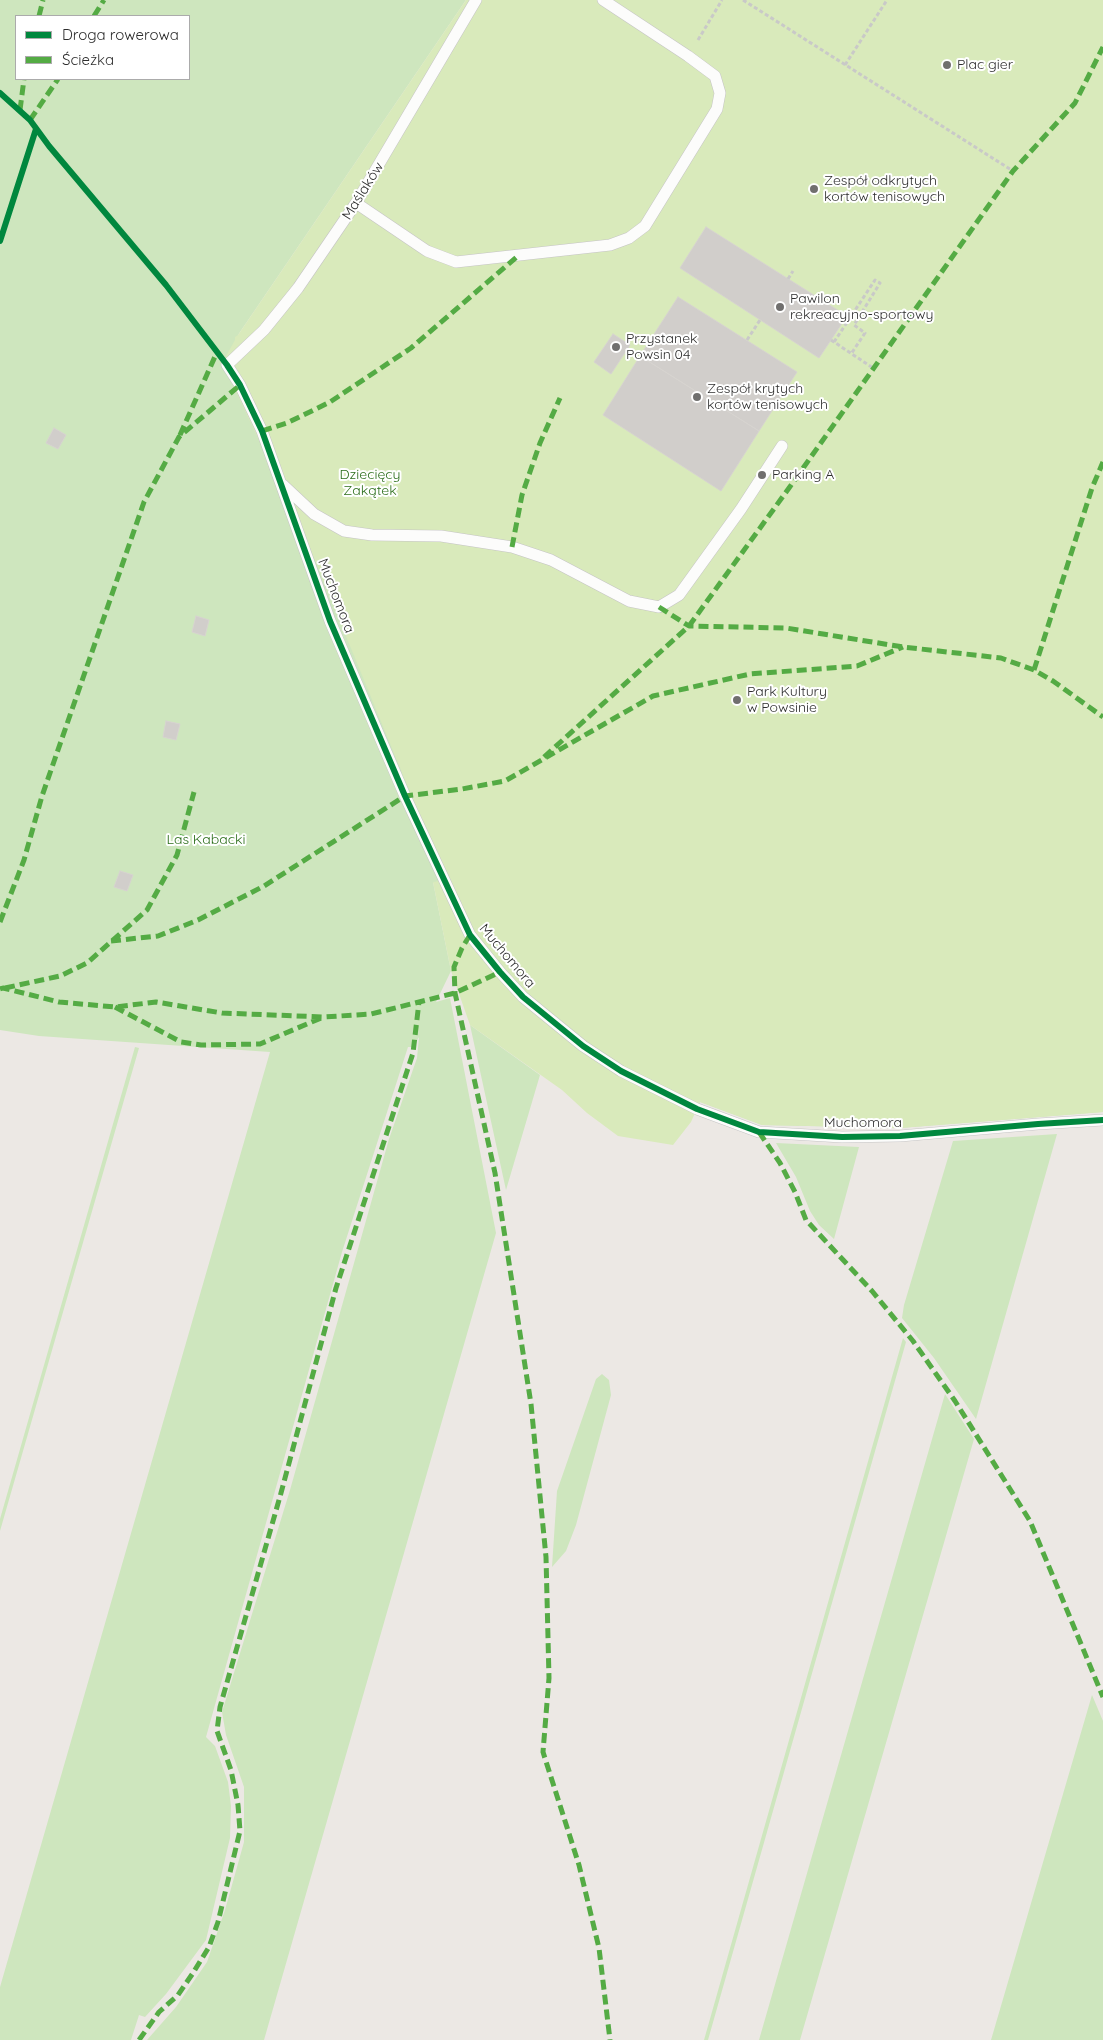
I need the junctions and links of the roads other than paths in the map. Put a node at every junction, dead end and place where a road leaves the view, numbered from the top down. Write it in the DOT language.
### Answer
graph roads {
  1 [pos="476,0"];
  2 [pos="603,0"];
  3 [pos="356,203"];
  4 [pos="227,365"];
  5 [pos="782,446"];
  6 [pos="280,482"];
  7 [pos="1103,1120"];
  1 -- 3 [label="lane, Maślaków"];
  2 -- 3 [label="lane"];
  3 -- 4 [label="lane, Maślaków"];
  4 -- 6 [label="lane, Muchomora"];
  5 -- 6 [label="lane"];
  6 -- 7 [label="lane, Muchomora"];
}
